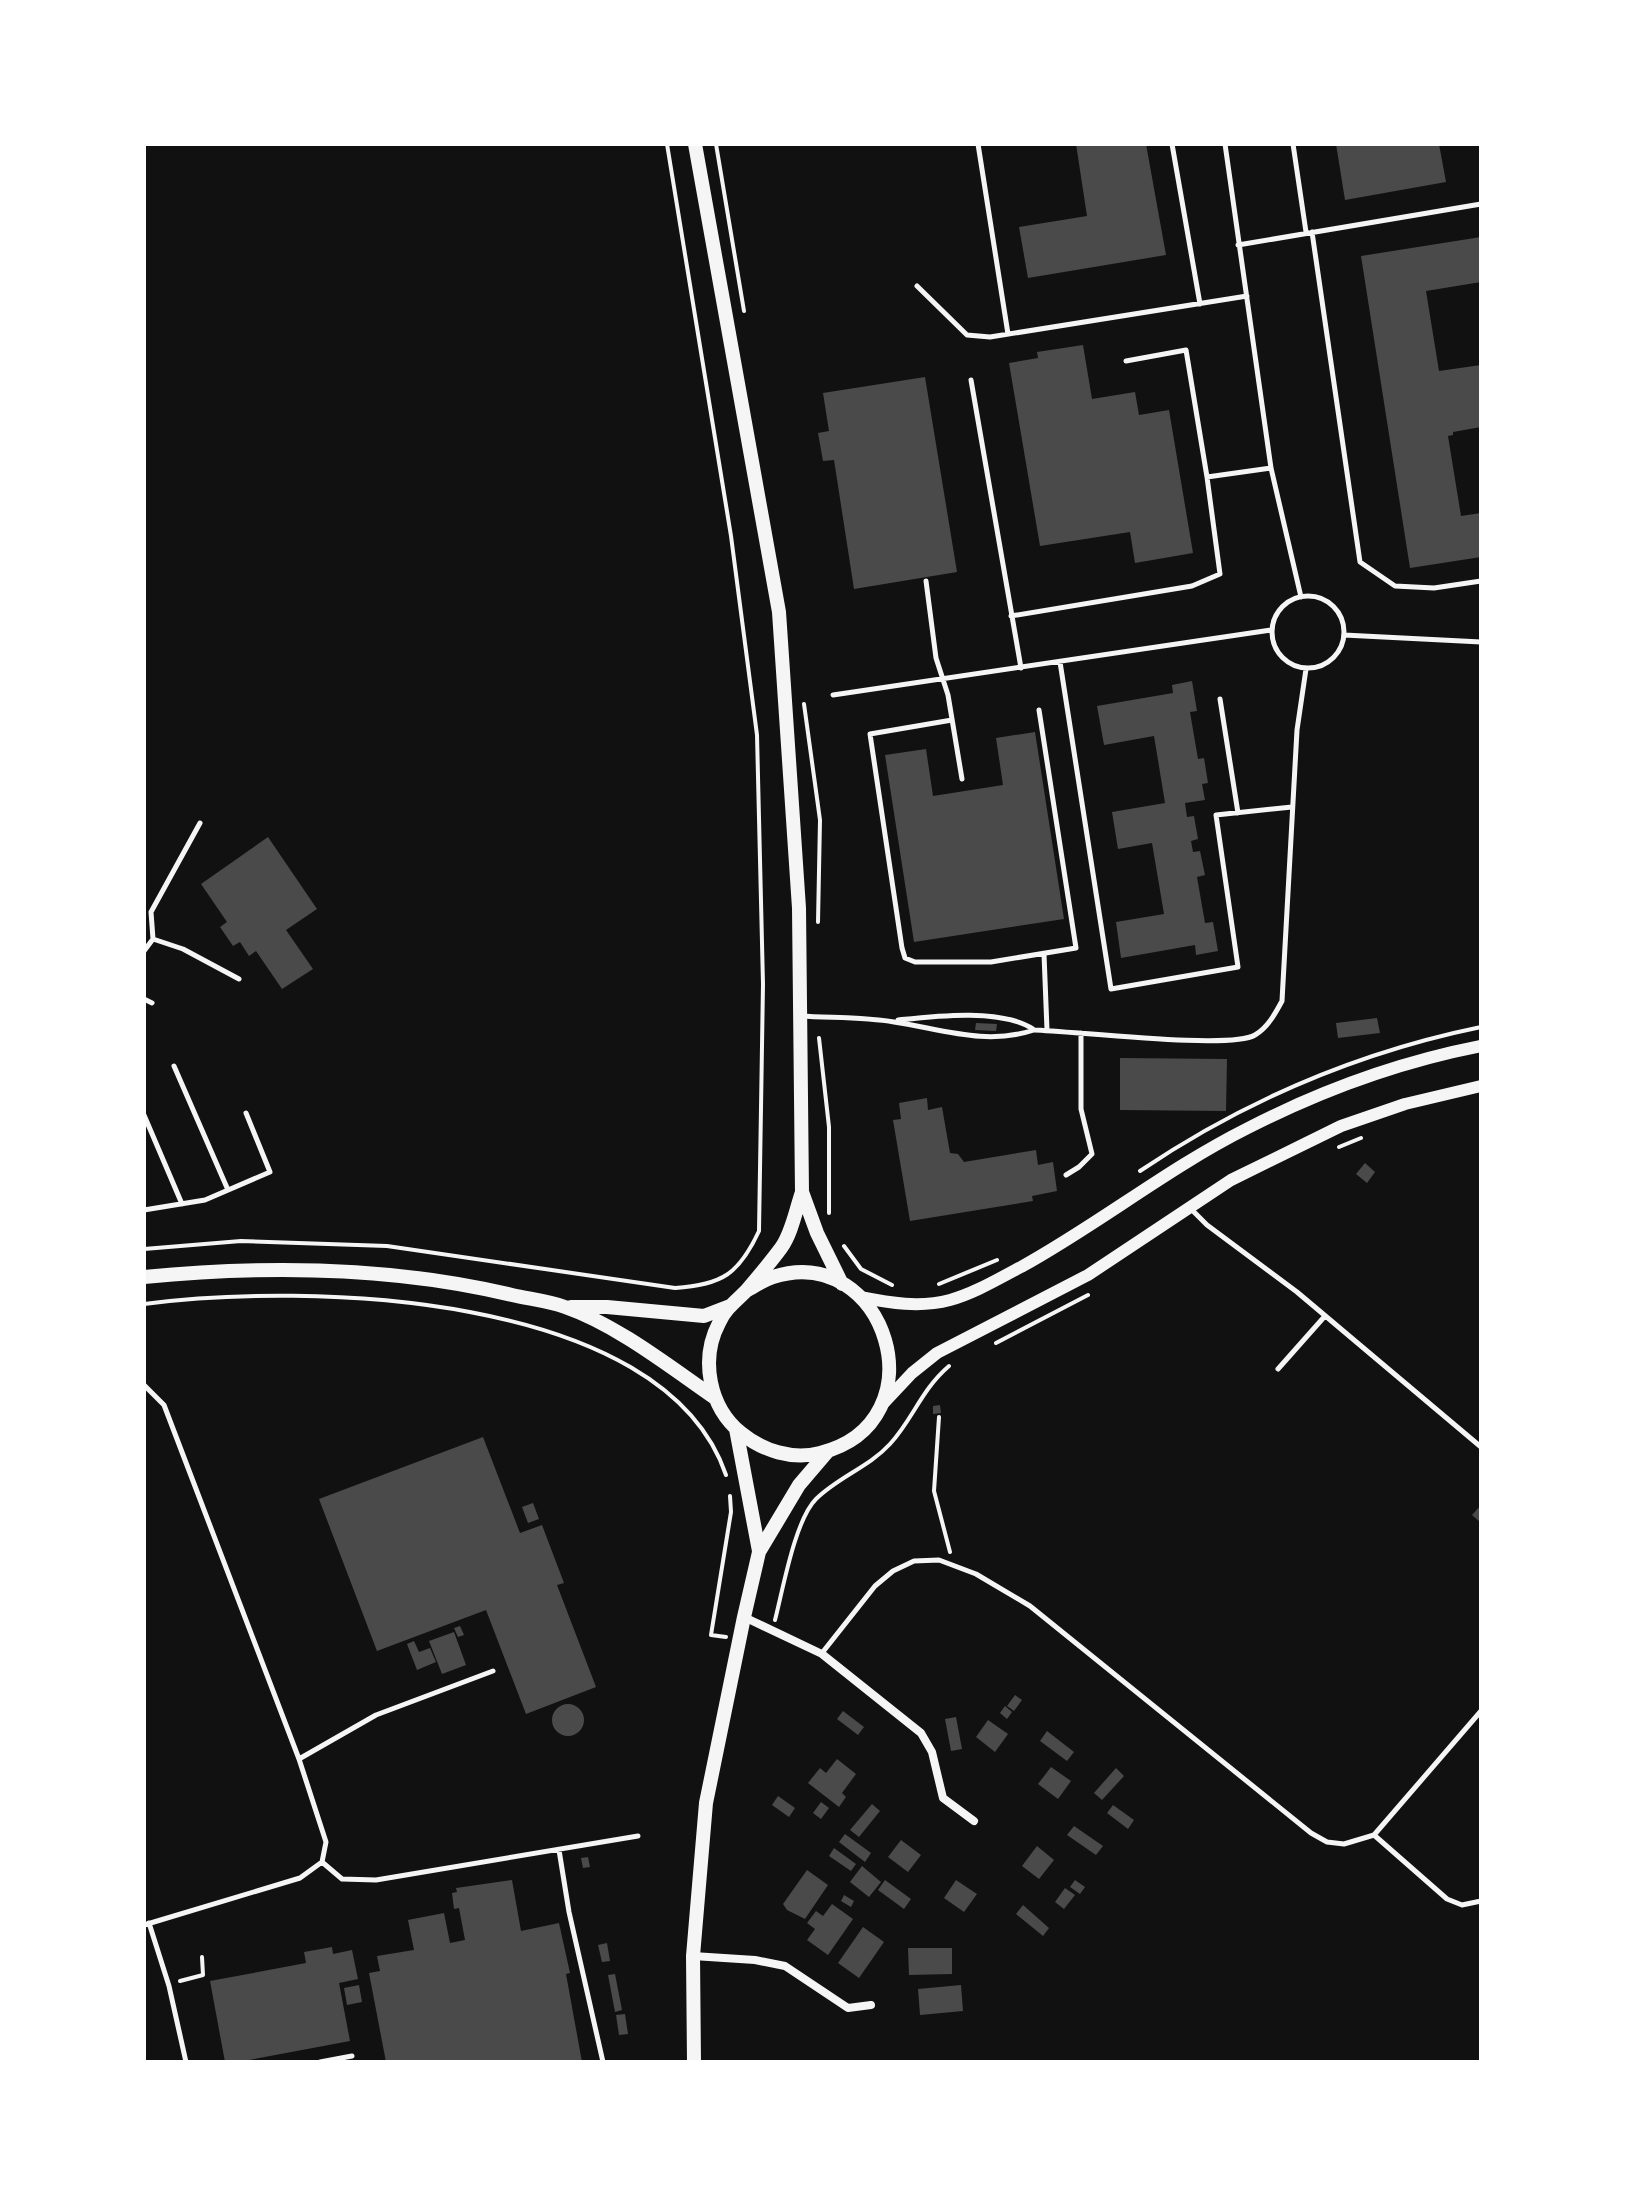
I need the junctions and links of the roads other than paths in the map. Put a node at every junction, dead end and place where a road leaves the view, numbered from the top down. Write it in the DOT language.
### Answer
graph roads {
  1 [pos="695,144"];
  2 [pos="978,144"];
  3 [pos="1172,144"];
  4 [pos="1225,144"];
  5 [pos="1293,144"];
  6 [pos="1481,204"];
  7 [pos="1309,232"];
  8 [pos="1238,245"];
  9 [pos="917,286"];
  10 [pos="1247,296"];
  11 [pos="1200,304"];
  12 [pos="1008,334"];
  13 [pos="1126,361"];
  14 [pos="971,380"];
  15 [pos="1271,468"];
  16 [pos="1207,477"];
  17 [pos="926,581"];
  18 [pos="1481,581"];
  19 [pos="1301,597"];
  20 [pos="1011,616"];
  21 [pos="1271,630"];
  22 [pos="1344,635"];
  23 [pos="1481,642"];
  24 [pos="1060,662"];
  25 [pos="1021,668"];
  26 [pos="1306,669"];
  27 [pos="942,680"];
  28 [pos="833,695"];
  29 [pos="1220,699"];
  30 [pos="1039,710"];
  31 [pos="952,720"];
  32 [pos="962,779"];
  33 [pos="1292,807"];
  34 [pos="1238,813"];
  35 [pos="200,823"];
  36 [pos="153,939"];
  37 [pos="144,951"];
  38 [pos="1044,954"];
  39 [pos="239,979"];
  40 [pos="144,999"];
  41 [pos="152,1003"];
  42 [pos="801,1016"];
  43 [pos="892,1021"];
  44 [pos="1034,1030"];
  45 [pos="1047,1030"];
  46 [pos="1081,1033"];
  47 [pos="1481,1046"];
  48 [pos="174,1066"];
  49 [pos="1481,1086"];
  50 [pos="246,1113"];
  51 [pos="144,1115"];
  52 [pos="1066,1175"];
  53 [pos="228,1190"];
  54 [pos="802,1192"];
  55 [pos="182,1204"];
  56 [pos="1188,1206"];
  57 [pos="144,1210"];
  58 [pos="144,1277"];
  59 [pos="842,1284"];
  60 [pos="746,1291"];
  61 [pos="860,1297"];
  62 [pos="730,1306"];
  63 [pos="566,1307"];
  64 [pos="1325,1316"];
  65 [pos="1278,1369"];
  66 [pos="144,1385"];
  67 [pos="715,1398"];
  68 [pos="881,1406"];
  69 [pos="736,1429"];
  70 [pos="1481,1447"];
  71 [pos="829,1451"];
  72 [pos="759,1552"];
  73 [pos="744,1617"];
  74 [pos="822,1654"];
  75 [pos="493,1671"];
  76 [pos="1480,1716"];
  77 [pos="299,1759"];
  78 [pos="974,1821"];
  79 [pos="1374,1835"];
  80 [pos="638,1836"];
  81 [pos="559,1850"];
  82 [pos="322,1862"];
  83 [pos="1481,1901"];
  84 [pos="146,1924"];
  85 [pos="693,1956"];
  86 [pos="871,2005"];
  87 [pos="352,2056"];
  88 [pos="186,2062"];
  89 [pos="320,2062"];
  90 [pos="603,2062"];
  91 [pos="694,2062"];
  1 -- 42 [label="main road"];
  2 -- 12 [label="lane"];
  3 -- 11 [label="lane"];
  4 -- 8 [label="lane"];
  5 -- 7 [label="lane"];
  6 -- 7 [label="lane"];
  7 -- 8 [label="lane"];
  7 -- 18 [label="lane"];
  8 -- 10 [label="lane"];
  9 -- 12 [label="lane"];
  10 -- 11 [label="lane"];
  10 -- 15 [label="lane"];
  11 -- 12 [label="lane"];
  13 -- 16 [label="lane"];
  14 -- 20 [label="lane"];
  15 -- 16 [label="lane"];
  15 -- 19 [label="lane"];
  16 -- 20 [label="lane"];
  17 -- 27 [label="lane"];
  19 -- 21 [label="lane"];
  19 -- 22 [label="lane"];
  20 -- 25 [label="lane"];
  21 -- 24 [label="lane"];
  21 -- 26 [label="lane"];
  22 -- 23 [label="lane"];
  22 -- 26 [label="lane"];
  24 -- 25 [label="lane"];
  24 -- 34 [label="lane"];
  25 -- 27 [label="lane"];
  26 -- 33 [label="lane"];
  27 -- 28 [label="lane"];
  27 -- 31 [label="lane"];
  29 -- 34 [label="lane"];
  30 -- 38 [label="lane"];
  31 -- 32 [label="lane"];
  31 -- 38 [label="lane"];
  33 -- 34 [label="lane"];
  33 -- 46 [label="lane"];
  35 -- 36 [label="lane"];
  36 -- 37 [label="lane"];
  36 -- 39 [label="lane"];
  38 -- 45 [label="lane"];
  40 -- 41 [label="lane"];
  42 -- 43 [label="lane"];
  42 -- 54 [label="main road"];
  43 -- 44 [label="lane"];
  43 -- 44 [label="lane"];
  44 -- 45 [label="lane"];
  45 -- 46 [label="lane"];
  46 -- 52 [label="lane"];
  47 -- 61 [label="street"];
  48 -- 53 [label="lane"];
  49 -- 56 [label="street"];
  50 -- 53 [label="lane"];
  51 -- 55 [label="lane"];
  53 -- 55 [label="lane"];
  54 -- 59 [label="main road"];
  54 -- 60 [label="main road"];
  55 -- 57 [label="lane"];
  56 -- 64 [label="lane"];
  56 -- 68 [label="street"];
  58 -- 63 [label="main road"];
  59 -- 60 [label="main road"];
  59 -- 61 [label="main road"];
  60 -- 62 [label="main road"];
  61 -- 68 [label="main road"];
  62 -- 63 [label="main road"];
  62 -- 67 [label="main road"];
  63 -- 67 [label="main road"];
  64 -- 65 [label="lane"];
  64 -- 70 [label="lane"];
  66 -- 77 [label="lane"];
  67 -- 69 [label="main road"];
  68 -- 71 [label="main road"];
  69 -- 71 [label="main road"];
  69 -- 72 [label="main road"];
  71 -- 72 [label="main road"];
  72 -- 73 [label="main road"];
  73 -- 74 [label="street"];
  73 -- 85 [label="main road"];
  74 -- 78 [label="street"];
  74 -- 79 [label="lane"];
  75 -- 77 [label="lane"];
  76 -- 79 [label="lane"];
  77 -- 82 [label="lane"];
  79 -- 83 [label="lane"];
  80 -- 81 [label="lane"];
  81 -- 82 [label="lane"];
  81 -- 90 [label="lane"];
  82 -- 84 [label="lane"];
  84 -- 88 [label="lane"];
  85 -- 86 [label="street"];
  85 -- 91 [label="main road"];
  87 -- 89 [label="lane"];
}
